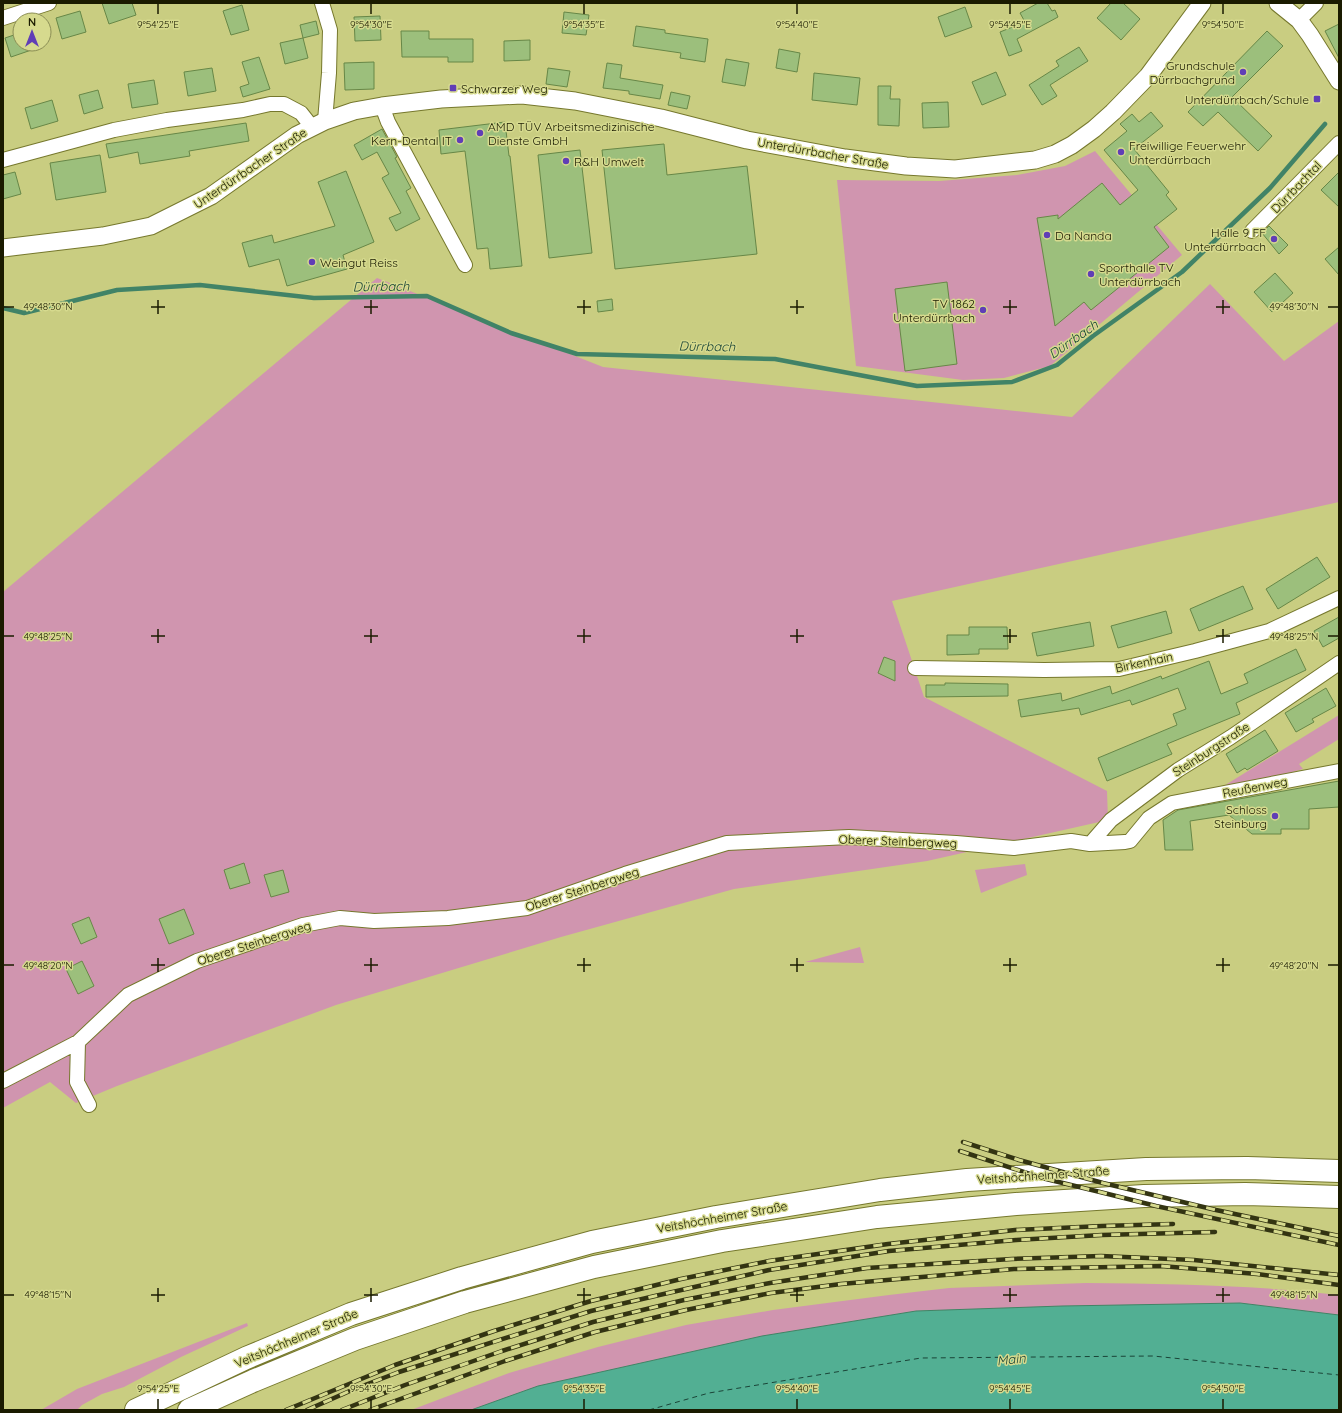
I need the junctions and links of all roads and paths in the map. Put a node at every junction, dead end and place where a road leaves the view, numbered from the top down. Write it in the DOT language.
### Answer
graph roads {
  1 [pos="49,3"];
  2 [pos="322,3"];
  3 [pos="1202,3"];
  4 [pos="1278,3"];
  5 [pos="1316,3"];
  6 [pos="3,18"];
  7 [pos="1299,20"];
  8 [pos="1339,81"];
  9 [pos="382,106"];
  10 [pos="318,124"];
  11 [pos="1339,143"];
  12 [pos="3,160"];
  13 [pos="1252,231"];
  14 [pos="3,248"];
  15 [pos="465,265"];
  16 [pos="1339,598"];
  17 [pos="1339,663"];
  18 [pos="915,668"];
  19 [pos="1339,771"];
  20 [pos="1090,844"];
  21 [pos="78,1042"];
  22 [pos="3,1081"];
  23 [pos="89,1105"];
  24 [pos="1339,1171"];
  25 [pos="1339,1197"];
  26 [pos="136,1410"];
  27 [pos="189,1410"];
  1 -- 6 [label="street"];
  2 -- 10 [label="street"];
  3 -- 9 [label="street, Unterdürrbacher Straße"];
  4 -- 7 [label="street"];
  5 -- 7 [label="street"];
  7 -- 8 [label="street"];
  9 -- 10 [label="street, Unterdürrbacher Straße"];
  9 -- 15 [label="street"];
  10 -- 12 [label="street, Unterdürrbacher Straße"];
  10 -- 14 [label="street, Unterdürrbacher Straße"];
  11 -- 13 [label="street, Dürrbachtal"];
  16 -- 18 [label="street, Birkenhain"];
  17 -- 20 [label="street, Steinburgstraße"];
  19 -- 20 [label="street, Reußenweg"];
  20 -- 21 [label="street, Oberer Steinbergweg"];
  21 -- 22 [label="street, Oberer Steinbergweg"];
  21 -- 23 [label="street"];
  24 -- 26 [label="highway, Veitshöchheimer Straße"];
  25 -- 27 [label="highway, Veitshöchheimer Straße"];
}
